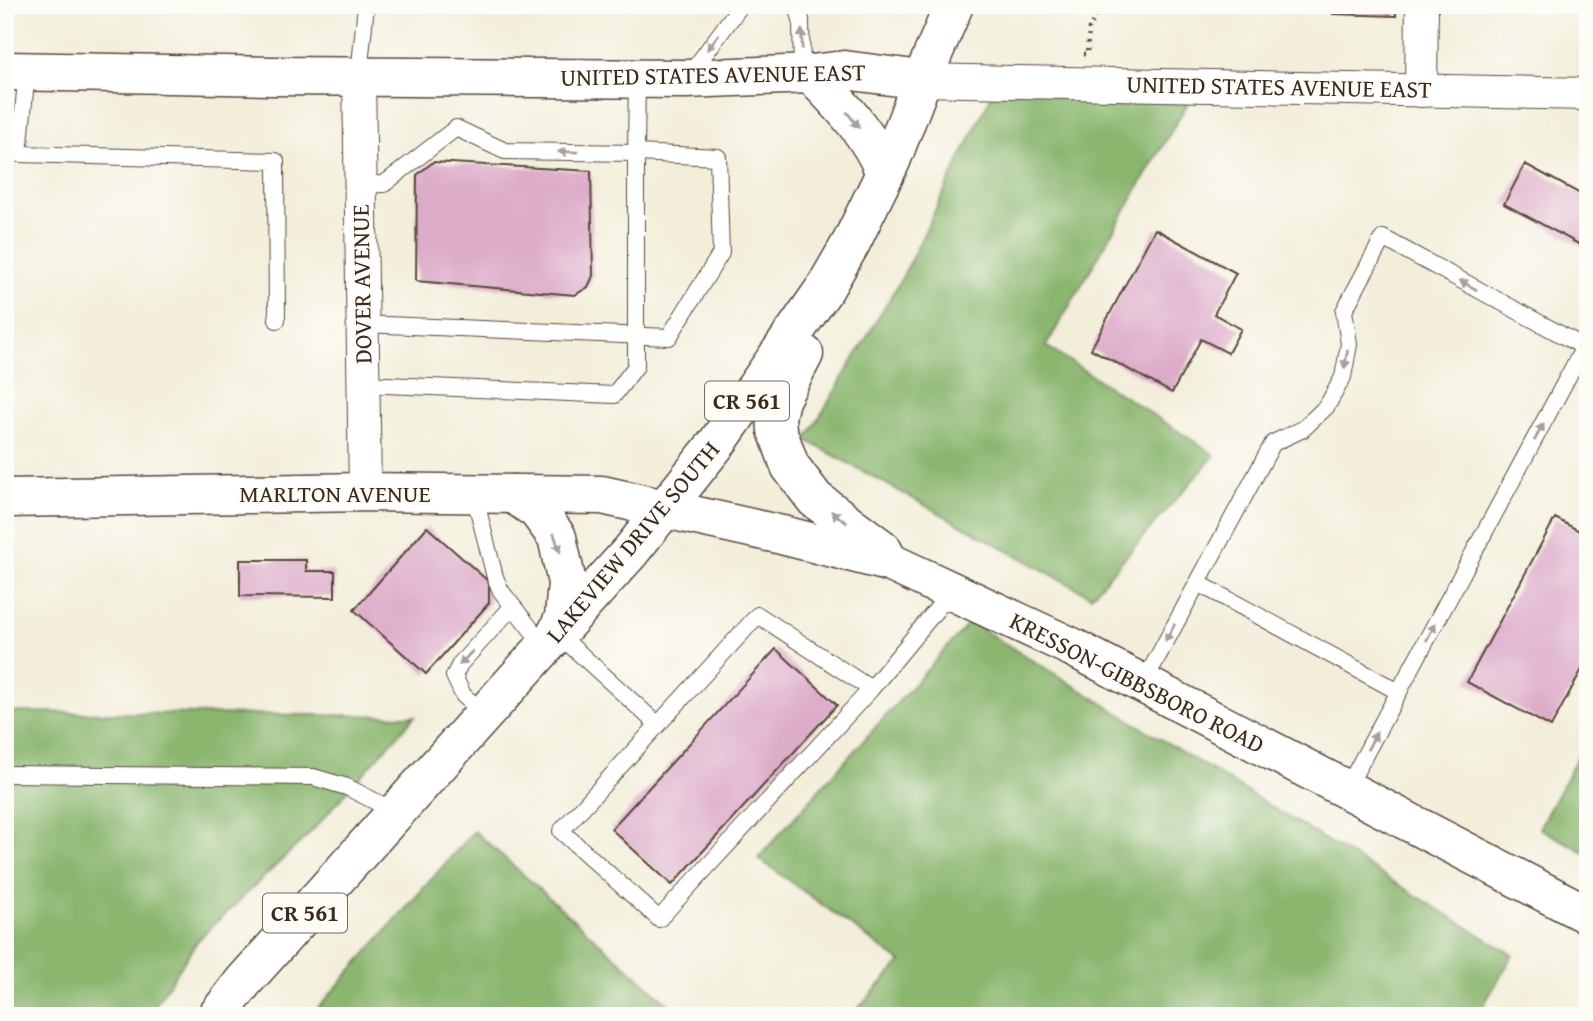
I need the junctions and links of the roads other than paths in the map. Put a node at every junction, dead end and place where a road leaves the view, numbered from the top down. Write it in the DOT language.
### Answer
graph roads {
  1 [pos="366,5"];
  2 [pos="741,5"];
  3 [pos="797,5"];
  4 [pos="954,5"];
  5 [pos="1422,5"];
  6 [pos="16,71"];
  7 [pos="807,74"];
  8 [pos="359,75"];
  9 [pos="637,78"];
  10 [pos="686,79"];
  11 [pos="922,80"];
  12 [pos="1421,91"];
  13 [pos="1588,94"];
  14 [pos="636,153"];
  15 [pos="885,173"];
  16 [pos="360,185"];
  17 [pos="825,288"];
  18 [pos="277,320"];
  19 [pos="362,324"];
  20 [pos="635,335"];
  21 [pos="363,384"];
  22 [pos="365,492"];
  23 [pos="474,494"];
  24 [pos="513,494"];
  25 [pos="5,498"];
  26 [pos="663,510"];
  27 [pos="889,562"];
  28 [pos="1198,583"];
  29 [pos="951,591"];
  30 [pos="512,607"];
  31 [pos="551,640"];
  32 [pos="1143,684"];
  33 [pos="872,689"];
  34 [pos="1399,692"];
  35 [pos="484,714"];
  36 [pos="658,725"];
  37 [pos="5,774"];
  38 [pos="1346,790"];
  39 [pos="396,811"];
  40 [pos="1588,915"];
  41 [pos="217,1016"];
  1 -- 8 [label="lane"];
  2 -- 10 [label="lane, one-way"];
  7 -- 3 [label="lane, one-way"];
  4 -- 11 [label="street, LAKEVIEW DRIVE SOUTH / CR 561"];
  5 -- 12 [label="street"];
  6 -- 8 [label="street, UNITED STATES AVENUE EAST"];
  6 -- 18 [label="lane"];
  7 -- 10 [label="street, UNITED STATES AVENUE EAST"];
  7 -- 11 [label="street, UNITED STATES AVENUE EAST"];
  7 -- 15 [label="street, one-way"];
  8 -- 9 [label="street, UNITED STATES AVENUE EAST"];
  8 -- 16 [label="street, DOVER AVENUE"];
  9 -- 10 [label="street, UNITED STATES AVENUE EAST"];
  9 -- 14 [label="lane"];
  11 -- 12 [label="street, UNITED STATES AVENUE EAST"];
  11 -- 15 [label="street, LAKEVIEW DRIVE SOUTH / CR 561"];
  12 -- 13 [label="street, UNITED STATES AVENUE EAST"];
  14 -- 16 [label="lane, one-way"];
  14 -- 20 [label="lane"];
  14 -- 20 [label="lane"];
  15 -- 17 [label="street, LAKEVIEW DRIVE SOUTH / CR 561"];
  16 -- 19 [label="street, DOVER AVENUE"];
  17 -- 26 [label="street, LAKEVIEW DRIVE SOUTH / CR 561"];
  27 -- 17 [label="street, one-way"];
  19 -- 20 [label="lane"];
  19 -- 21 [label="street, DOVER AVENUE"];
  20 -- 21 [label="lane"];
  21 -- 22 [label="street, DOVER AVENUE"];
  22 -- 23 [label="street, MARLTON AVENUE"];
  22 -- 25 [label="street, MARLTON AVENUE"];
  23 -- 24 [label="street, MARLTON AVENUE"];
  23 -- 30 [label="lane"];
  24 -- 26 [label="street, MARLTON AVENUE"];
  24 -- 31 [label="street, one-way"];
  26 -- 27 [label="street, KRESSON-GIBBSBORO ROAD"];
  26 -- 31 [label="street, LAKEVIEW DRIVE SOUTH / CR 561"];
  27 -- 29 [label="street, KRESSON-GIBBSBORO ROAD"];
  28 -- 32 [label="lane, one-way"];
  28 -- 34 [label="lane"];
  34 -- 28 [label="lane, one-way"];
  29 -- 32 [label="street, KRESSON-GIBBSBORO ROAD"];
  29 -- 33 [label="lane"];
  30 -- 31 [label="lane"];
  30 -- 35 [label="lane, one-way"];
  31 -- 35 [label="street, LAKEVIEW DRIVE SOUTH / CR 561"];
  31 -- 36 [label="lane"];
  32 -- 38 [label="street, KRESSON-GIBBSBORO ROAD"];
  33 -- 36 [label="lane"];
  33 -- 36 [label="lane"];
  38 -- 34 [label="lane, one-way"];
  35 -- 39 [label="street, LAKEVIEW DRIVE SOUTH / CR 561"];
  37 -- 39 [label="lane"];
  38 -- 40 [label="street, KRESSON-GIBBSBORO ROAD"];
  39 -- 41 [label="street, LAKEVIEW DRIVE SOUTH / CR 561"];
}
